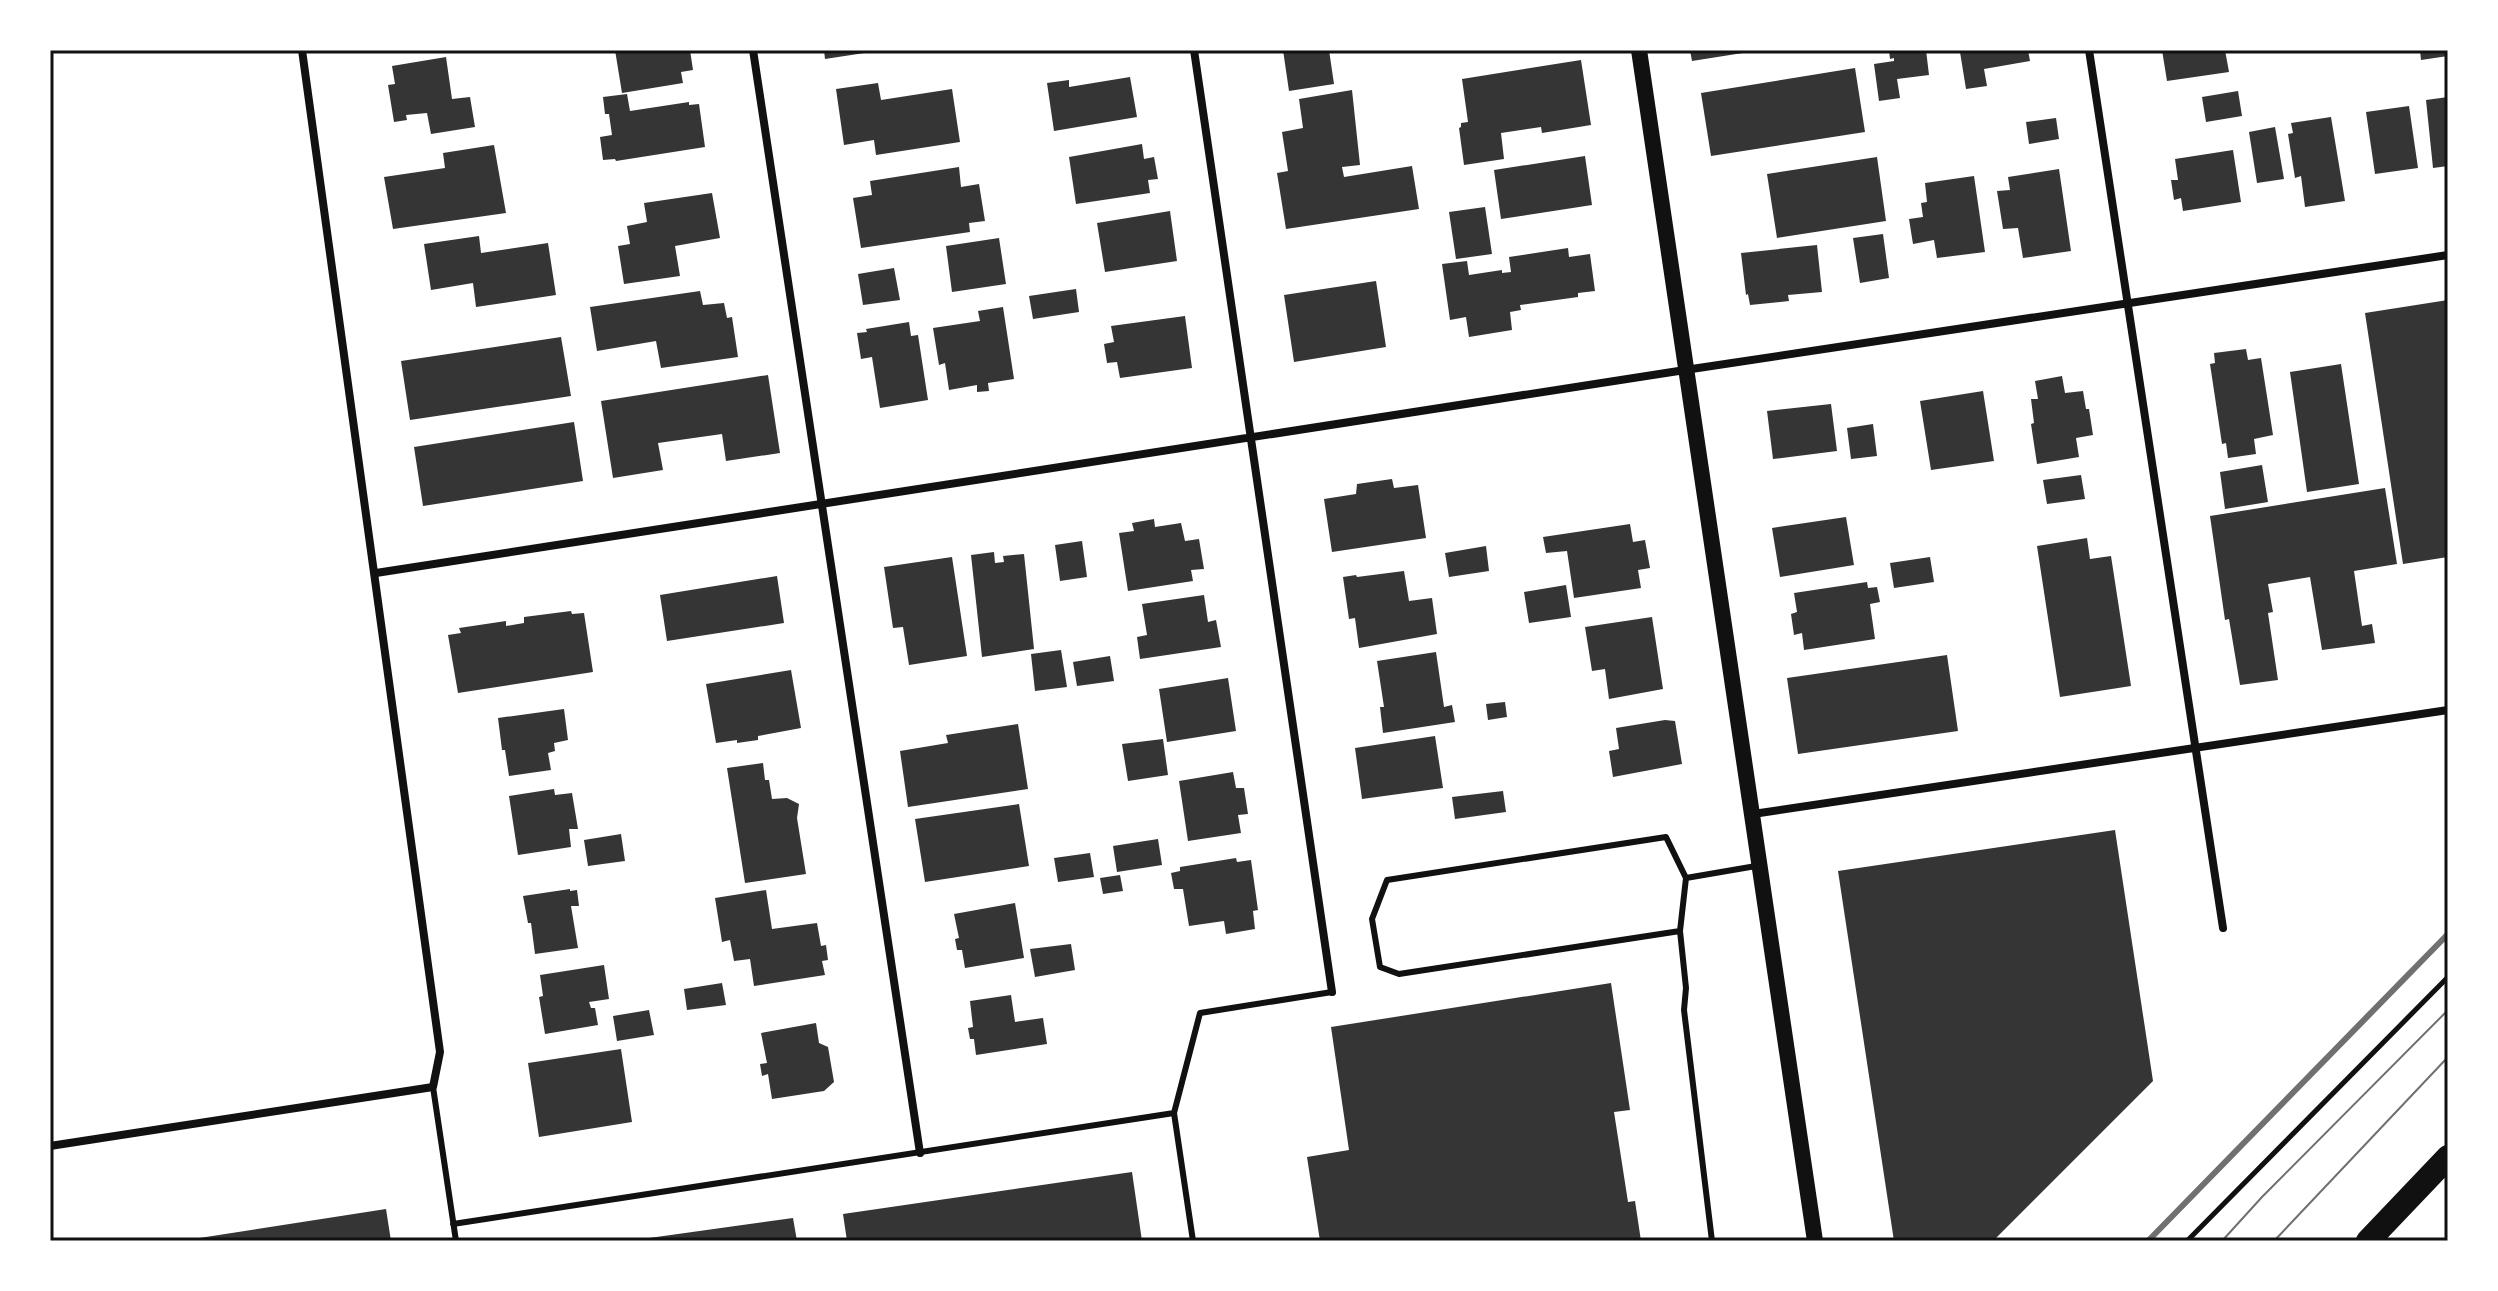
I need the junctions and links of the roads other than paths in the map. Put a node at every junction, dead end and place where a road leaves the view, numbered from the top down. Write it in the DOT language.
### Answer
graph roads {
  1 [pos="302,50"];
  2 [pos="753,50"];
  3 [pos="1194,50"];
  4 [pos="1639,50"];
  5 [pos="2089,50"];
  6 [pos="2448,255"];
  7 [pos="2129,304"];
  8 [pos="1685,370"];
  9 [pos="1251,438"];
  10 [pos="823,505"];
  11 [pos="376,573"];
  12 [pos="2448,710"];
  13 [pos="2196,747"];
  14 [pos="1752,814"];
  15 [pos="1760,865"];
  16 [pos="1686,878"];
  17 [pos="2223,928"];
  18 [pos="1680,931"];
  19 [pos="1332,992"];
  20 [pos="433,1087"];
  21 [pos="1174,1113"];
  22 [pos="50,1146"];
  23 [pos="920,1153"];
  24 [pos="2448,1157"];
  25 [pos="453,1224"];
  26 [pos="456,1241"];
  27 [pos="1193,1241"];
  28 [pos="1712,1241"];
  29 [pos="1815,1241"];
  30 [pos="2368,1241"];
  1 -- 11 [label="street"];
  2 -- 10 [label="street"];
  3 -- 9 [label="street"];
  4 -- 8 [label="main road"];
  5 -- 7 [label="street"];
  6 -- 7 [label="street"];
  7 -- 8 [label="street"];
  7 -- 13 [label="street"];
  8 -- 9 [label="street"];
  8 -- 14 [label="main road"];
  9 -- 10 [label="street"];
  9 -- 19 [label="street"];
  10 -- 11 [label="street"];
  10 -- 23 [label="street"];
  11 -- 20 [label="street"];
  12 -- 13 [label="street"];
  13 -- 14 [label="street"];
  13 -- 17 [label="street"];
  14 -- 15 [label="main road"];
  15 -- 16 [label="lane"];
  15 -- 29 [label="main road"];
  16 -- 18 [label="lane"];
  16 -- 18 [label="lane"];
  18 -- 28 [label="lane"];
  19 -- 21 [label="lane"];
  20 -- 22 [label="street"];
  20 -- 25 [label="lane"];
  21 -- 23 [label="lane"];
  21 -- 27 [label="lane"];
  23 -- 25 [label="lane"];
  24 -- 30 [label="highway"];
  25 -- 26 [label="lane"];
}
